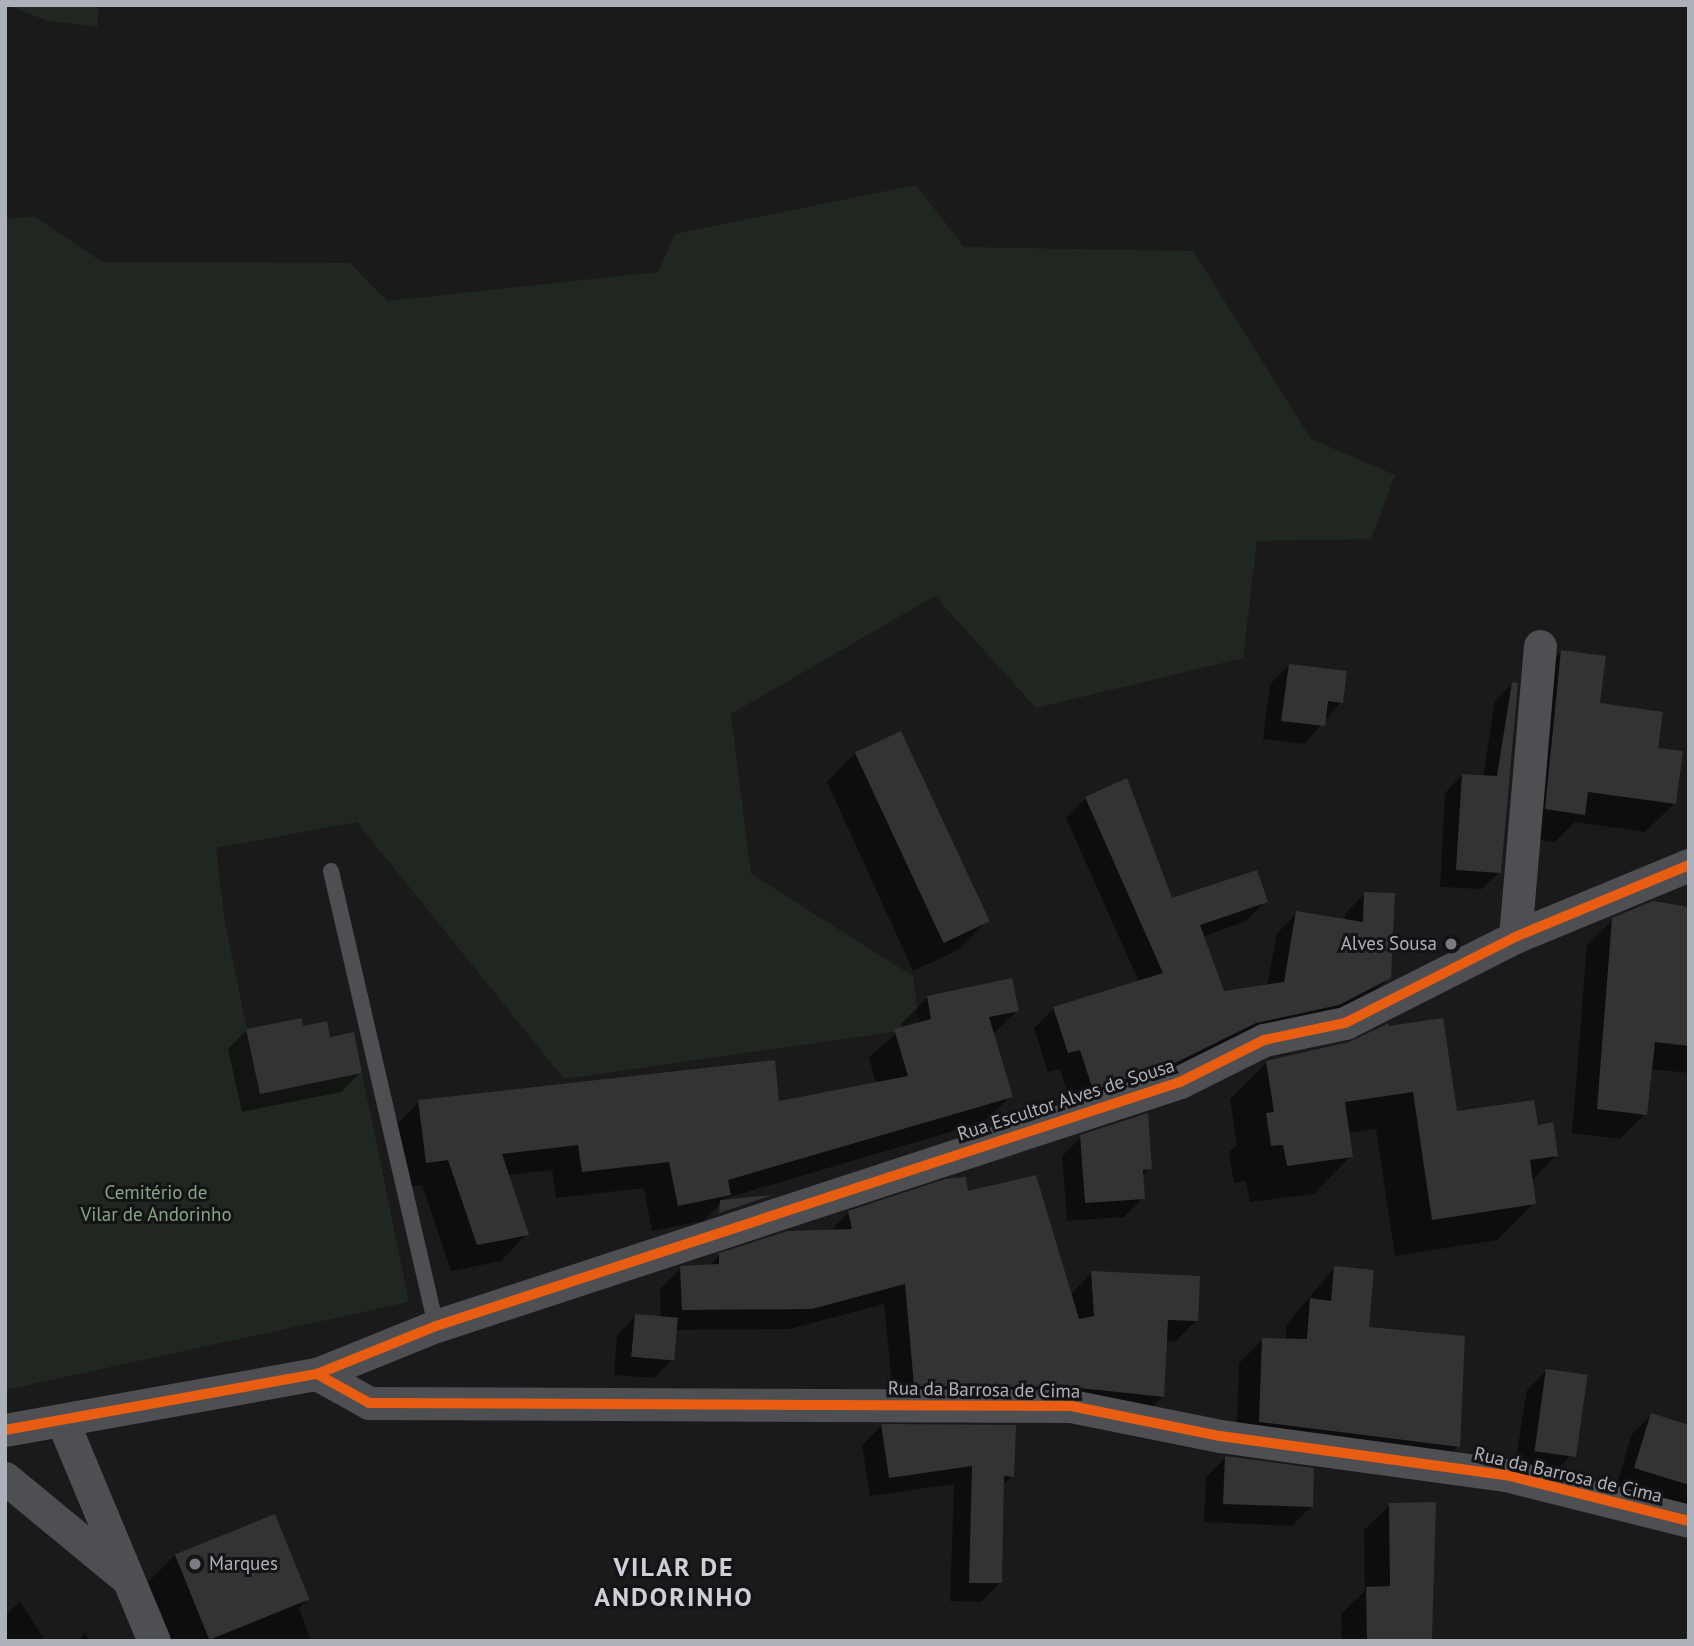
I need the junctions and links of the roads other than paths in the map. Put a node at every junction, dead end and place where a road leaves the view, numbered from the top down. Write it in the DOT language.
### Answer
graph roads {
  1 [pos="1539,646"];
  2 [pos="1689,865"];
  3 [pos="331,871"];
  4 [pos="1515,937"];
  5 [pos="436,1326"];
  6 [pos="317,1374"];
  7 [pos="62,1420"];
  8 [pos="5,1430"];
  9 [pos="5,1478"];
  10 [pos="1689,1521"];
  11 [pos="126,1578"];
  12 [pos="154,1641"];
  1 -- 4 [label="street"];
  2 -- 4 [label="street, Rua Escultor Alves de Sousa"];
  3 -- 5 [label="lane"];
  4 -- 5 [label="street, Rua Escultor Alves de Sousa"];
  5 -- 6 [label="street, Rua Escultor Alves de Sousa"];
  6 -- 7 [label="street, Rua Escultor Alves de Sousa"];
  6 -- 10 [label="street, Rua da Barrosa de Cima"];
  7 -- 8 [label="street"];
  7 -- 11 [label="street"];
  9 -- 11 [label="street"];
  11 -- 12 [label="street"];
}
